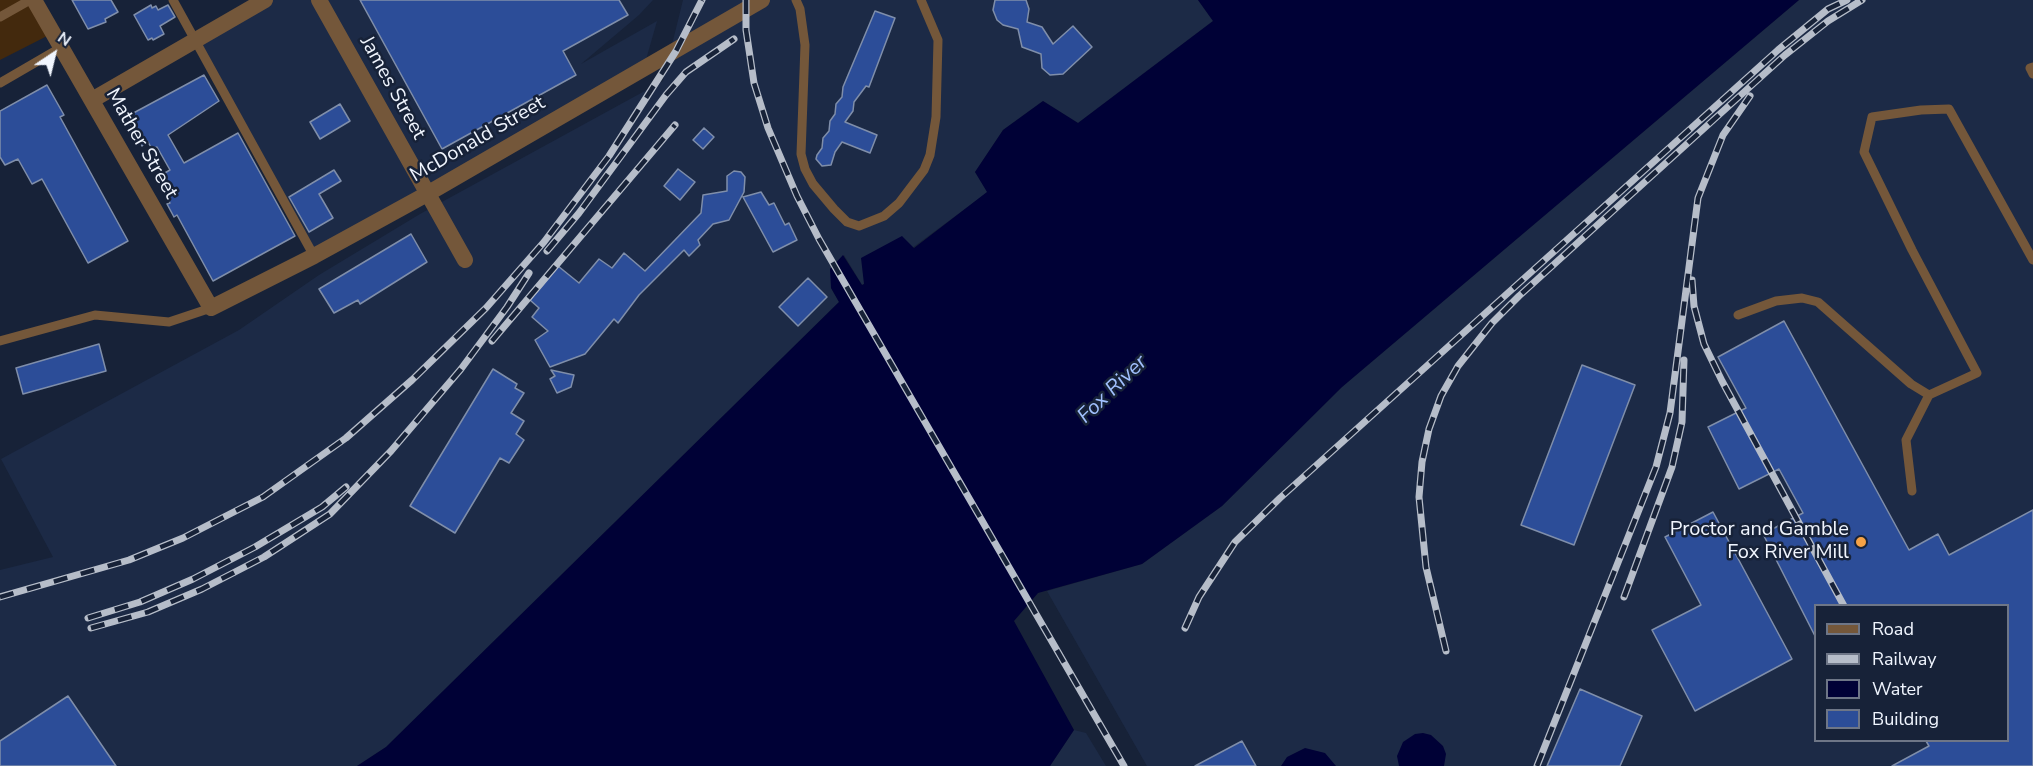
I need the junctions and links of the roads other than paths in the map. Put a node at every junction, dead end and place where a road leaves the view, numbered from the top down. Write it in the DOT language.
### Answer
graph roads {
  1 [pos="30,0"];
  2 [pos="34,0"];
  3 [pos="173,0"];
  4 [pos="265,0"];
  5 [pos="319,0"];
  6 [pos="762,0"];
  7 [pos="796,0"];
  8 [pos="921,0"];
  9 [pos="0,17"];
  10 [pos="196,41"];
  11 [pos="62,47"];
  12 [pos="2033,67"];
  13 [pos="2033,74"];
  14 [pos="0,83"];
  15 [pos="92,99"];
  16 [pos="427,194"];
  17 [pos="314,256"];
  18 [pos="465,260"];
  19 [pos="2033,260"];
  20 [pos="211,308"];
  21 [pos="1738,315"];
  22 [pos="0,341"];
  23 [pos="1929,395"];
  24 [pos="1912,491"];
  1 -- 9 [label="lane"];
  2 -- 11 [label="street, Mather Street"];
  3 -- 10 [label="lane"];
  4 -- 10 [label="street"];
  5 -- 16 [label="street, James Street"];
  6 -- 16 [label="street, McDonald Street"];
  7 -- 8 [label="lane"];
  10 -- 15 [label="street"];
  10 -- 17 [label="lane"];
  11 -- 14 [label="lane"];
  11 -- 15 [label="street, Mather Street"];
  12 -- 13 [label="lane"];
  15 -- 20 [label="street, Mather Street"];
  16 -- 17 [label="street, McDonald Street"];
  16 -- 18 [label="street, James Street"];
  17 -- 20 [label="street, McDonald Street"];
  19 -- 23 [label="lane"];
  20 -- 22 [label="lane"];
  21 -- 23 [label="lane"];
  23 -- 24 [label="lane"];
}
